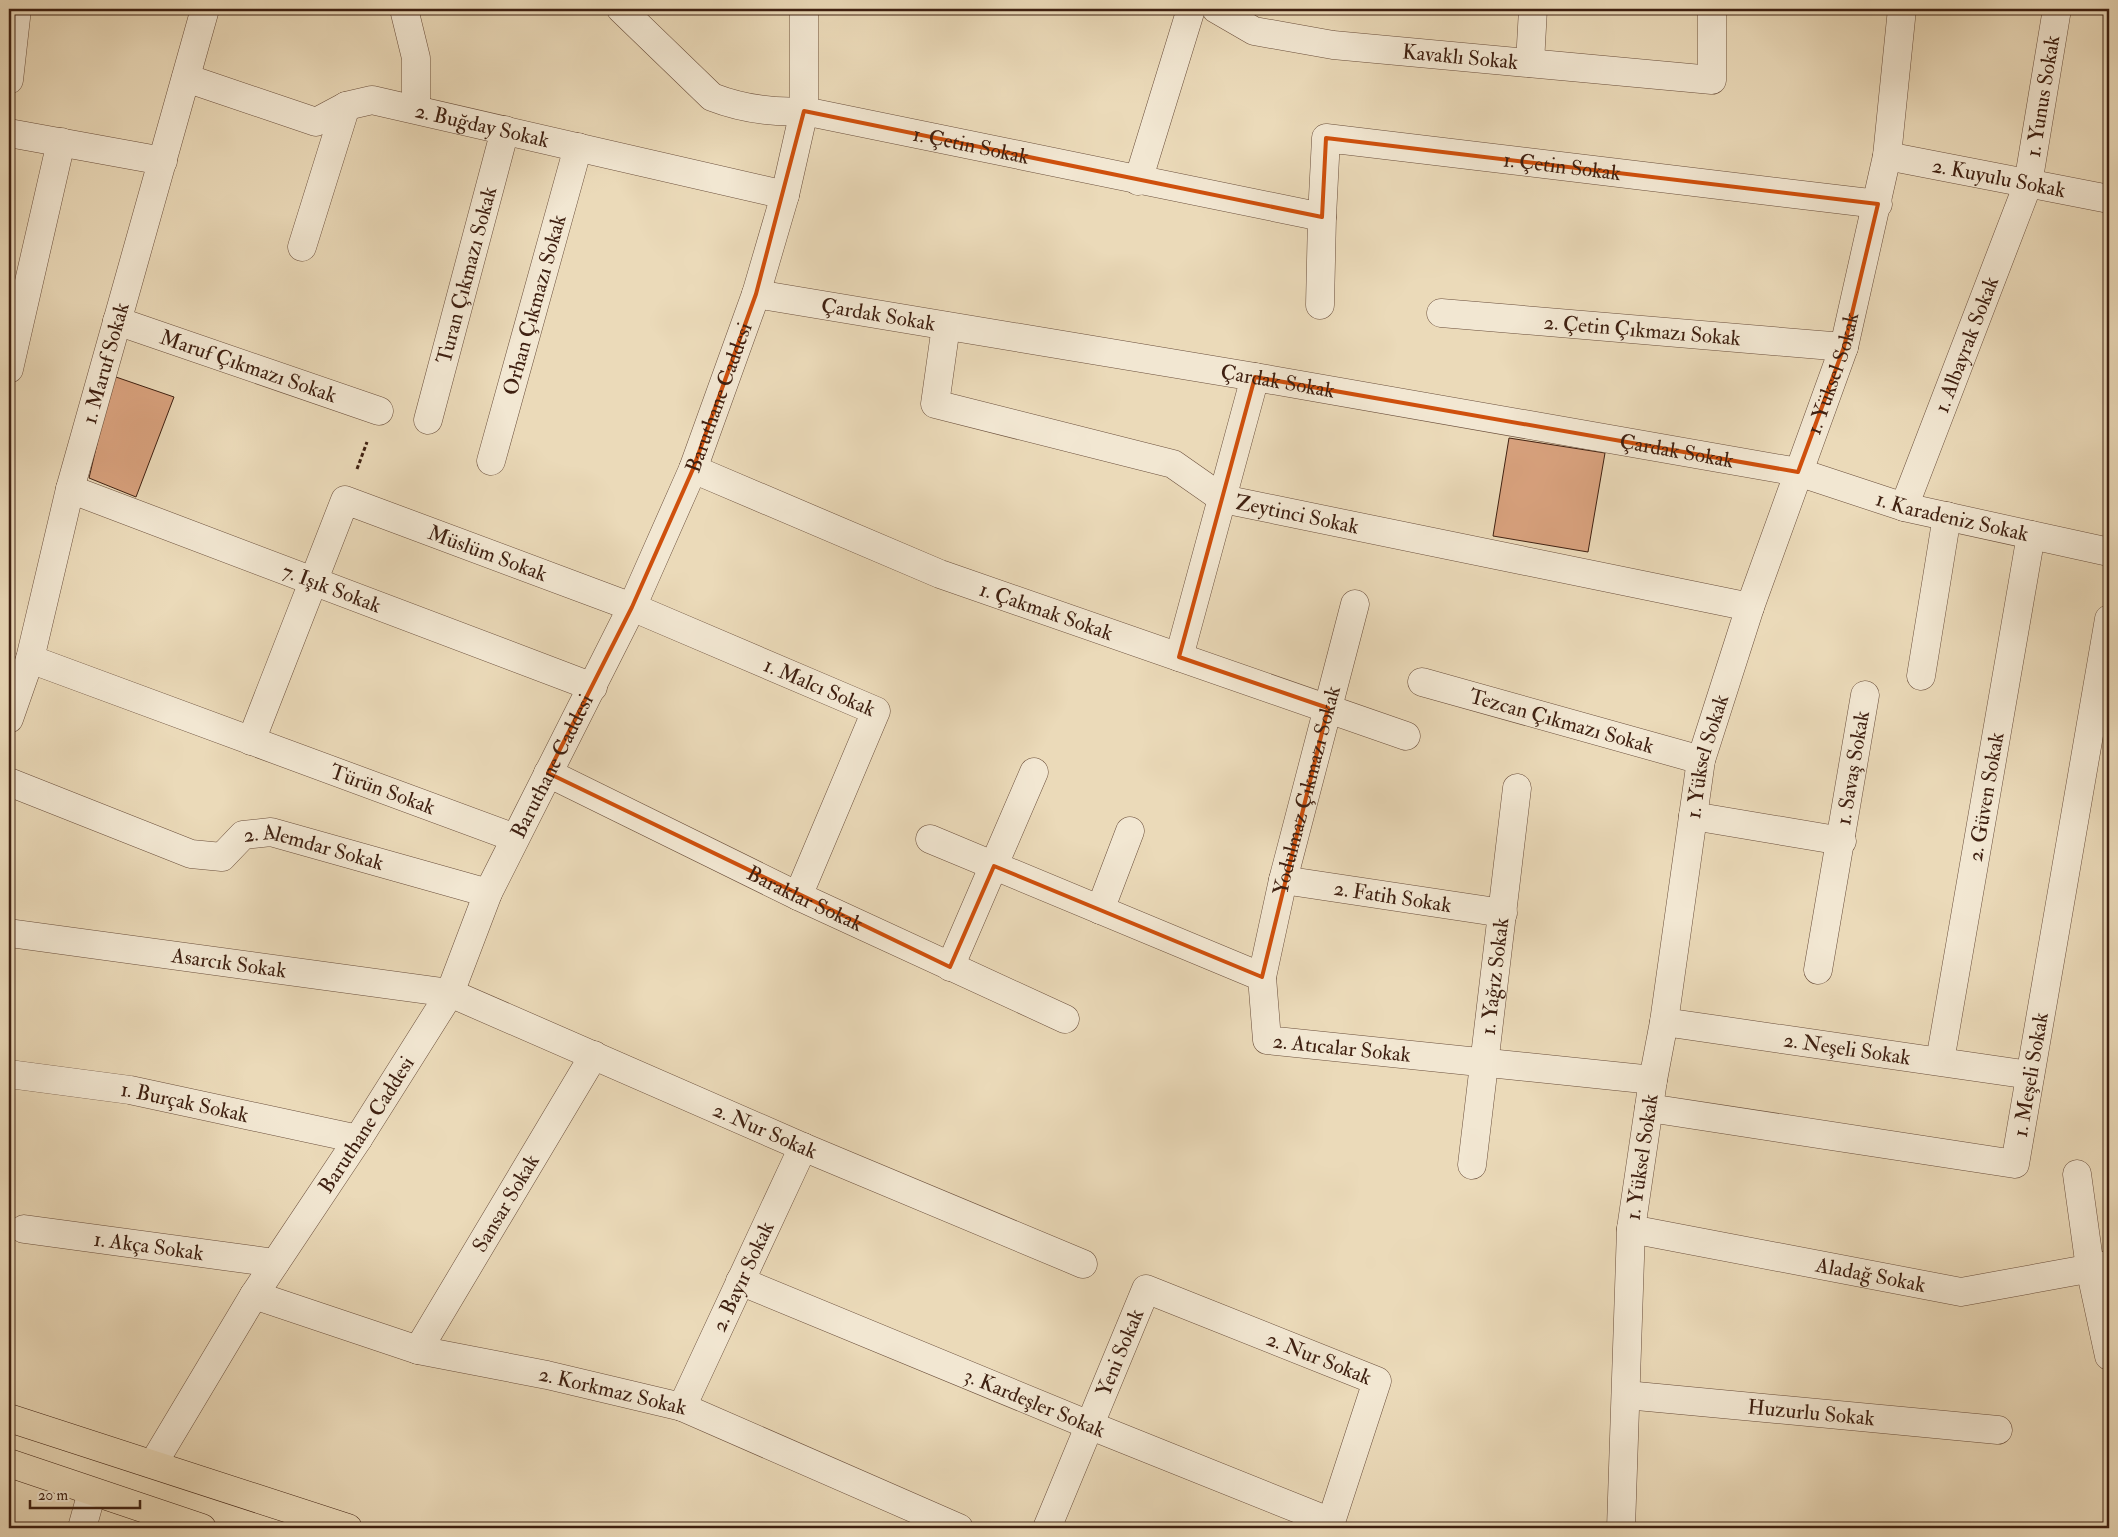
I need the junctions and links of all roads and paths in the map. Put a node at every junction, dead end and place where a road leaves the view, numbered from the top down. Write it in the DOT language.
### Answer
graph roads {
  1 [pos="17,9"];
  2 [pos="206,9"];
  3 [pos="404,9"];
  4 [pos="621,9"];
  5 [pos="804,9"];
  6 [pos="1191,9"];
  7 [pos="1216,9"];
  8 [pos="1533,9"];
  9 [pos="1712,9"];
  10 [pos="1902,9"];
  11 [pos="2057,9"];
  12 [pos="1530,63"];
  13 [pos="186,78"];
  14 [pos="9,80"];
  15 [pos="346,106"];
  16 [pos="416,110"];
  17 [pos="804,111"];
  18 [pos="505,130"];
  19 [pos="9,132"];
  20 [pos="61,142"];
  21 [pos="578,147"];
  22 [pos="1887,156"];
  23 [pos="163,161"];
  24 [pos="1138,181"];
  25 [pos="2028,184"];
  26 [pos="784,195"];
  27 [pos="2109,199"];
  28 [pos="1878,204"];
  29 [pos="1322,217"];
  30 [pos="302,247"];
  31 [pos="756,294"];
  32 [pos="1320,305"];
  33 [pos="1442,313"];
  34 [pos="117,322"];
  35 [pos="946,326"];
  36 [pos="1844,347"];
  37 [pos="9,370"];
  38 [pos="1255,377"];
  39 [pos="379,411"];
  40 [pos="428,420"];
  41 [pos="491,461"];
  42 [pos="693,469"];
  43 [pos="1798,472"];
  44 [pos="70,489"];
  45 [pos="1223,499"];
  46 [pos="345,500"];
  47 [pos="1904,506"];
  48 [pos="1948,516"];
  49 [pos="2031,535"];
  50 [pos="2109,552"];
  51 [pos="312,580"];
  52 [pos="1355,604"];
  53 [pos="632,607"];
  54 [pos="1750,607"];
  55 [pos="2109,619"];
  56 [pos="1179,658"];
  57 [pos="30,659"];
  58 [pos="1921,676"];
  59 [pos="1422,682"];
  60 [pos="593,687"];
  61 [pos="1866,695"];
  62 [pos="1328,708"];
  63 [pos="9,719"];
  64 [pos="1406,736"];
  65 [pos="251,740"];
  66 [pos="1701,760"];
  67 [pos="1034,772"];
  68 [pos="548,773"];
  69 [pos="9,782"];
  70 [pos="1517,788"];
  71 [pos="1693,816"];
  72 [pos="1130,831"];
  73 [pos="515,838"];
  74 [pos="930,839"];
  75 [pos="1842,841"];
  76 [pos="994,866"];
  77 [pos="1283,880"];
  78 [pos="488,893"];
  79 [pos="798,896"];
  80 [pos="1100,910"];
  81 [pos="1503,913"];
  82 [pos="9,933"];
  83 [pos="950,966"];
  84 [pos="1818,970"];
  85 [pos="1262,977"];
  86 [pos="450,993"];
  87 [pos="1065,1019"];
  88 [pos="1664,1022"];
  89 [pos="594,1054"];
  90 [pos="1940,1061"];
  91 [pos="1486,1063"];
  92 [pos="9,1074"];
  93 [pos="2030,1075"];
  94 [pos="1653,1080"];
  95 [pos="1650,1108"];
  96 [pos="358,1140"];
  97 [pos="803,1147"];
  98 [pos="1472,1165"];
  99 [pos="2077,1174"];
  100 [pos="24,1229"];
  101 [pos="1631,1229"];
  102 [pos="275,1263"];
  103 [pos="1084,1264"];
  104 [pos="2100,1266"];
  105 [pos="740,1281"];
  106 [pos="1146,1288"];
  107 [pos="254,1295"];
  108 [pos="418,1350"];
  109 [pos="2109,1356"];
  110 [pos="1626,1395"];
  111 [pos="682,1407"];
  112 [pos="9,1418"];
  113 [pos="1089,1425"];
  114 [pos="1998,1430"];
  115 [pos="9,1463"];
  116 [pos="153,1464"];
  117 [pos="92,1492"];
  118 [pos="1330,1525"];
  119 [pos="82,1528"];
  120 [pos="202,1528"];
  121 [pos="348,1528"];
  122 [pos="959,1528"];
  123 [pos="1047,1528"];
  124 [pos="1621,1528"];
  1 -- 14 [label="street"];
  2 -- 13 [label="street, 1. Maruf Sokak"];
  3 -- 16 [label="street"];
  4 -- 17 [label="street, 1. Çetin Sokak"];
  5 -- 17 [label="street, Baruthane Caddesi"];
  6 -- 24 [label="street"];
  7 -- 12 [label="street, Kavaklı Sokak"];
  8 -- 12 [label="street"];
  9 -- 12 [label="street, Kavaklı Sokak"];
  10 -- 22 [label="street, 1. Yüksel Sokak"];
  11 -- 25 [label="street, 1. Yunus Sokak"];
  13 -- 15 [label="street, 2. Buğday Sokak"];
  13 -- 23 [label="street, 1. Maruf Sokak"];
  15 -- 16 [label="street, 2. Buğday Sokak"];
  15 -- 30 [label="street"];
  16 -- 18 [label="street, 2. Buğday Sokak"];
  17 -- 24 [label="street, 1. Çetin Sokak"];
  17 -- 26 [label="street, Baruthane Caddesi"];
  18 -- 21 [label="street, 2. Buğday Sokak"];
  18 -- 40 [label="street, Turan Çıkmazı Sokak"];
  19 -- 20 [label="street"];
  20 -- 23 [label="street"];
  20 -- 37 [label="street"];
  21 -- 26 [label="street, 2. Buğday Sokak"];
  21 -- 41 [label="street, Orhan Çıkmazı Sokak"];
  22 -- 25 [label="street, 2. Kuyulu Sokak"];
  22 -- 28 [label="street, 1. Yüksel Sokak"];
  23 -- 34 [label="street, 1. Maruf Sokak"];
  24 -- 29 [label="street, 1. Çetin Sokak"];
  25 -- 27 [label="street, 2. Kuyulu Sokak"];
  25 -- 47 [label="street, 1. Albayrak Sokak"];
  26 -- 31 [label="street, Baruthane Caddesi"];
  28 -- 29 [label="street, 1. Çetin Sokak"];
  28 -- 36 [label="street, 1. Yüksel Sokak"];
  29 -- 32 [label="street, 1. Çetin Sokak"];
  31 -- 35 [label="street, Çardak Sokak"];
  31 -- 42 [label="street, Baruthane Caddesi"];
  33 -- 36 [label="street, 2. Çetin Çıkmazı Sokak"];
  34 -- 39 [label="street, Maruf Çıkmazı Sokak"];
  34 -- 44 [label="street, 1. Maruf Sokak"];
  35 -- 38 [label="street, Çardak Sokak"];
  35 -- 45 [label="street, Zeytinci Sokak"];
  36 -- 43 [label="street, 1. Yüksel Sokak"];
  38 -- 43 [label="street, Çardak Sokak"];
  38 -- 45 [label="street"];
  39 -- 46 [label="path"];
  42 -- 53 [label="street, Baruthane Caddesi"];
  42 -- 56 [label="street, 1. Çakmak Sokak"];
  43 -- 47 [label="street, 1. Karadeniz Sokak"];
  43 -- 54 [label="street, 1. Yüksel Sokak"];
  44 -- 51 [label="street, 7. Işık Sokak"];
  44 -- 57 [label="street, 1. Maruf Sokak"];
  45 -- 54 [label="street, Zeytinci Sokak"];
  45 -- 56 [label="street"];
  46 -- 51 [label="street"];
  46 -- 53 [label="street, Müslüm Sokak"];
  47 -- 48 [label="street, 1. Karadeniz Sokak"];
  48 -- 49 [label="street, 1. Karadeniz Sokak"];
  48 -- 58 [label="street"];
  49 -- 50 [label="street, 1. Karadeniz Sokak"];
  49 -- 90 [label="street, 2. Güven Sokak"];
  51 -- 60 [label="street, 7. Işık Sokak"];
  51 -- 65 [label="street"];
  52 -- 62 [label="street, Yodulmaz Çıkmazı Sokak"];
  53 -- 60 [label="street, Baruthane Caddesi"];
  53 -- 79 [label="street, 1. Malcı Sokak"];
  54 -- 66 [label="street, 1. Yüksel Sokak"];
  55 -- 93 [label="street, 1. Meşeli Sokak"];
  56 -- 62 [label="street, 1. Çakmak Sokak"];
  57 -- 63 [label="street, 1. Maruf Sokak"];
  57 -- 65 [label="street, Türün Sokak"];
  59 -- 66 [label="street, Tezcan Çıkmazı Sokak"];
  60 -- 68 [label="street, Baruthane Caddesi"];
  61 -- 75 [label="street, 1. Savaş Sokak"];
  62 -- 64 [label="street, 1. Çakmak Sokak"];
  62 -- 77 [label="street, Yodulmaz Çıkmazı Sokak"];
  65 -- 73 [label="street, Türün Sokak"];
  66 -- 71 [label="street, 1. Yüksel Sokak"];
  67 -- 76 [label="street"];
  68 -- 73 [label="street, Baruthane Caddesi"];
  68 -- 79 [label="street, Baraklar Sokak"];
  69 -- 78 [label="street, 2. Alemdar Sokak"];
  70 -- 81 [label="street, 1. Yağız Sokak"];
  71 -- 75 [label="street, 1. Savaş Sokak"];
  71 -- 88 [label="street, 1. Yüksel Sokak"];
  72 -- 80 [label="street"];
  73 -- 78 [label="street, Baruthane Caddesi"];
  74 -- 76 [label="street"];
  75 -- 84 [label="street, 1. Savaş Sokak"];
  76 -- 80 [label="street"];
  76 -- 83 [label="street"];
  77 -- 81 [label="street, 2. Fatih Sokak"];
  77 -- 85 [label="street, Yodulmaz Çıkmazı Sokak"];
  78 -- 86 [label="street, Baruthane Caddesi"];
  79 -- 83 [label="street, Baraklar Sokak"];
  80 -- 85 [label="street"];
  81 -- 91 [label="street, 1. Yağız Sokak"];
  82 -- 86 [label="street, Asarcık Sokak"];
  83 -- 87 [label="street, Baraklar Sokak"];
  85 -- 91 [label="street, 2. Atıcalar Sokak"];
  86 -- 89 [label="street, 2. Nur Sokak"];
  86 -- 96 [label="street, Baruthane Caddesi"];
  88 -- 90 [label="street, 2. Neşeli Sokak"];
  88 -- 94 [label="street, 1. Yüksel Sokak"];
  89 -- 97 [label="street, 2. Nur Sokak"];
  89 -- 108 [label="street, Sansar Sokak"];
  90 -- 93 [label="street, 2. Neşeli Sokak"];
  91 -- 94 [label="street, 2. Atıcalar Sokak"];
  91 -- 98 [label="street, 1. Yağız Sokak"];
  92 -- 96 [label="street, 1. Burçak Sokak"];
  93 -- 95 [label="street, 1. Meşeli Sokak"];
  94 -- 95 [label="street, 1. Yüksel Sokak"];
  95 -- 101 [label="street, 1. Yüksel Sokak"];
  96 -- 102 [label="street, Baruthane Caddesi"];
  97 -- 103 [label="street, 2. Nur Sokak"];
  97 -- 105 [label="street, 2. Bayır Sokak"];
  99 -- 104 [label="street"];
  100 -- 102 [label="street, 1. Akça Sokak"];
  101 -- 104 [label="street, Aladağ Sokak"];
  101 -- 110 [label="street, 1. Yüksel Sokak"];
  102 -- 107 [label="street, Baruthane Caddesi"];
  104 -- 109 [label="street"];
  105 -- 111 [label="street, 2. Bayır Sokak"];
  105 -- 113 [label="street, 3. Kardeşler Sokak"];
  106 -- 113 [label="street, Yeni Sokak"];
  106 -- 118 [label="street, 2. Nur Sokak"];
  107 -- 108 [label="street, 2. Korkmaz Sokak"];
  107 -- 116 [label="street, Baruthane Caddesi"];
  108 -- 111 [label="street, 2. Korkmaz Sokak"];
  110 -- 114 [label="street, Huzurlu Sokak"];
  110 -- 124 [label="street, 1. Yüksel Sokak"];
  111 -- 122 [label="street, 2. Korkmaz Sokak"];
  112 -- 116 [label="main road"];
  113 -- 118 [label="street, 3. Kardeşler Sokak"];
  113 -- 123 [label="street, Yeni Sokak"];
  115 -- 117 [label="main road"];
  116 -- 121 [label="main road"];
  117 -- 119 [label="street"];
  117 -- 120 [label="main road"];
}
